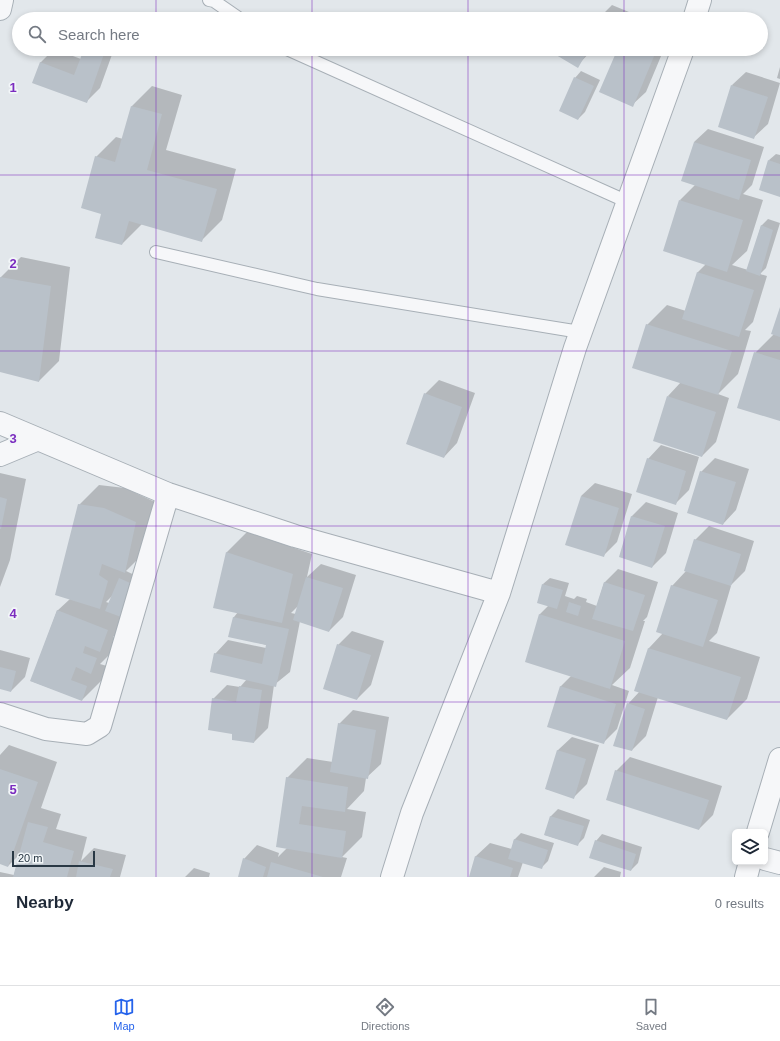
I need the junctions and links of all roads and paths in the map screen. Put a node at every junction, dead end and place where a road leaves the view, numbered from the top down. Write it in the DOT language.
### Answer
graph roads {
  1 [pos="2,0"];
  2 [pos="212,0"];
  3 [pos="700,0"];
  4 [pos="0,8"];
  5 [pos="230,12"];
  6 [pos="696,12"];
  7 [pos="303,56"];
  8 [pos="680,56"];
  9 [pos="628,202"];
  10 [pos="156,252"];
  11 [pos="580,332"];
  12 [pos="0,423"];
  13 [pos="36,440"];
  14 [pos="0,455"];
  15 [pos="168,494"];
  16 [pos="499,593"];
  17 [pos="0,714"];
  18 [pos="780,759"];
  19 [pos="759,829"];
  20 [pos="768,860"];
  21 [pos="780,863"];
  22 [pos="749,865"];
  23 [pos="392,877"];
  24 [pos="746,877"];
  1 -- 4 [label="street"];
  2 -- 5 [label="lane"];
  3 -- 6 [label="street"];
  7 -- 9 [label="lane"];
  8 -- 9 [label="street"];
  9 -- 11 [label="street"];
  10 -- 11 [label="lane"];
  11 -- 16 [label="street"];
  12 -- 13 [label="street"];
  13 -- 14 [label="street"];
  13 -- 15 [label="street"];
  15 -- 16 [label="street"];
  15 -- 17 [label="street"];
  16 -- 23 [label="street"];
  18 -- 19 [label="street"];
  20 -- 21 [label="street"];
  22 -- 24 [label="street"];
}
